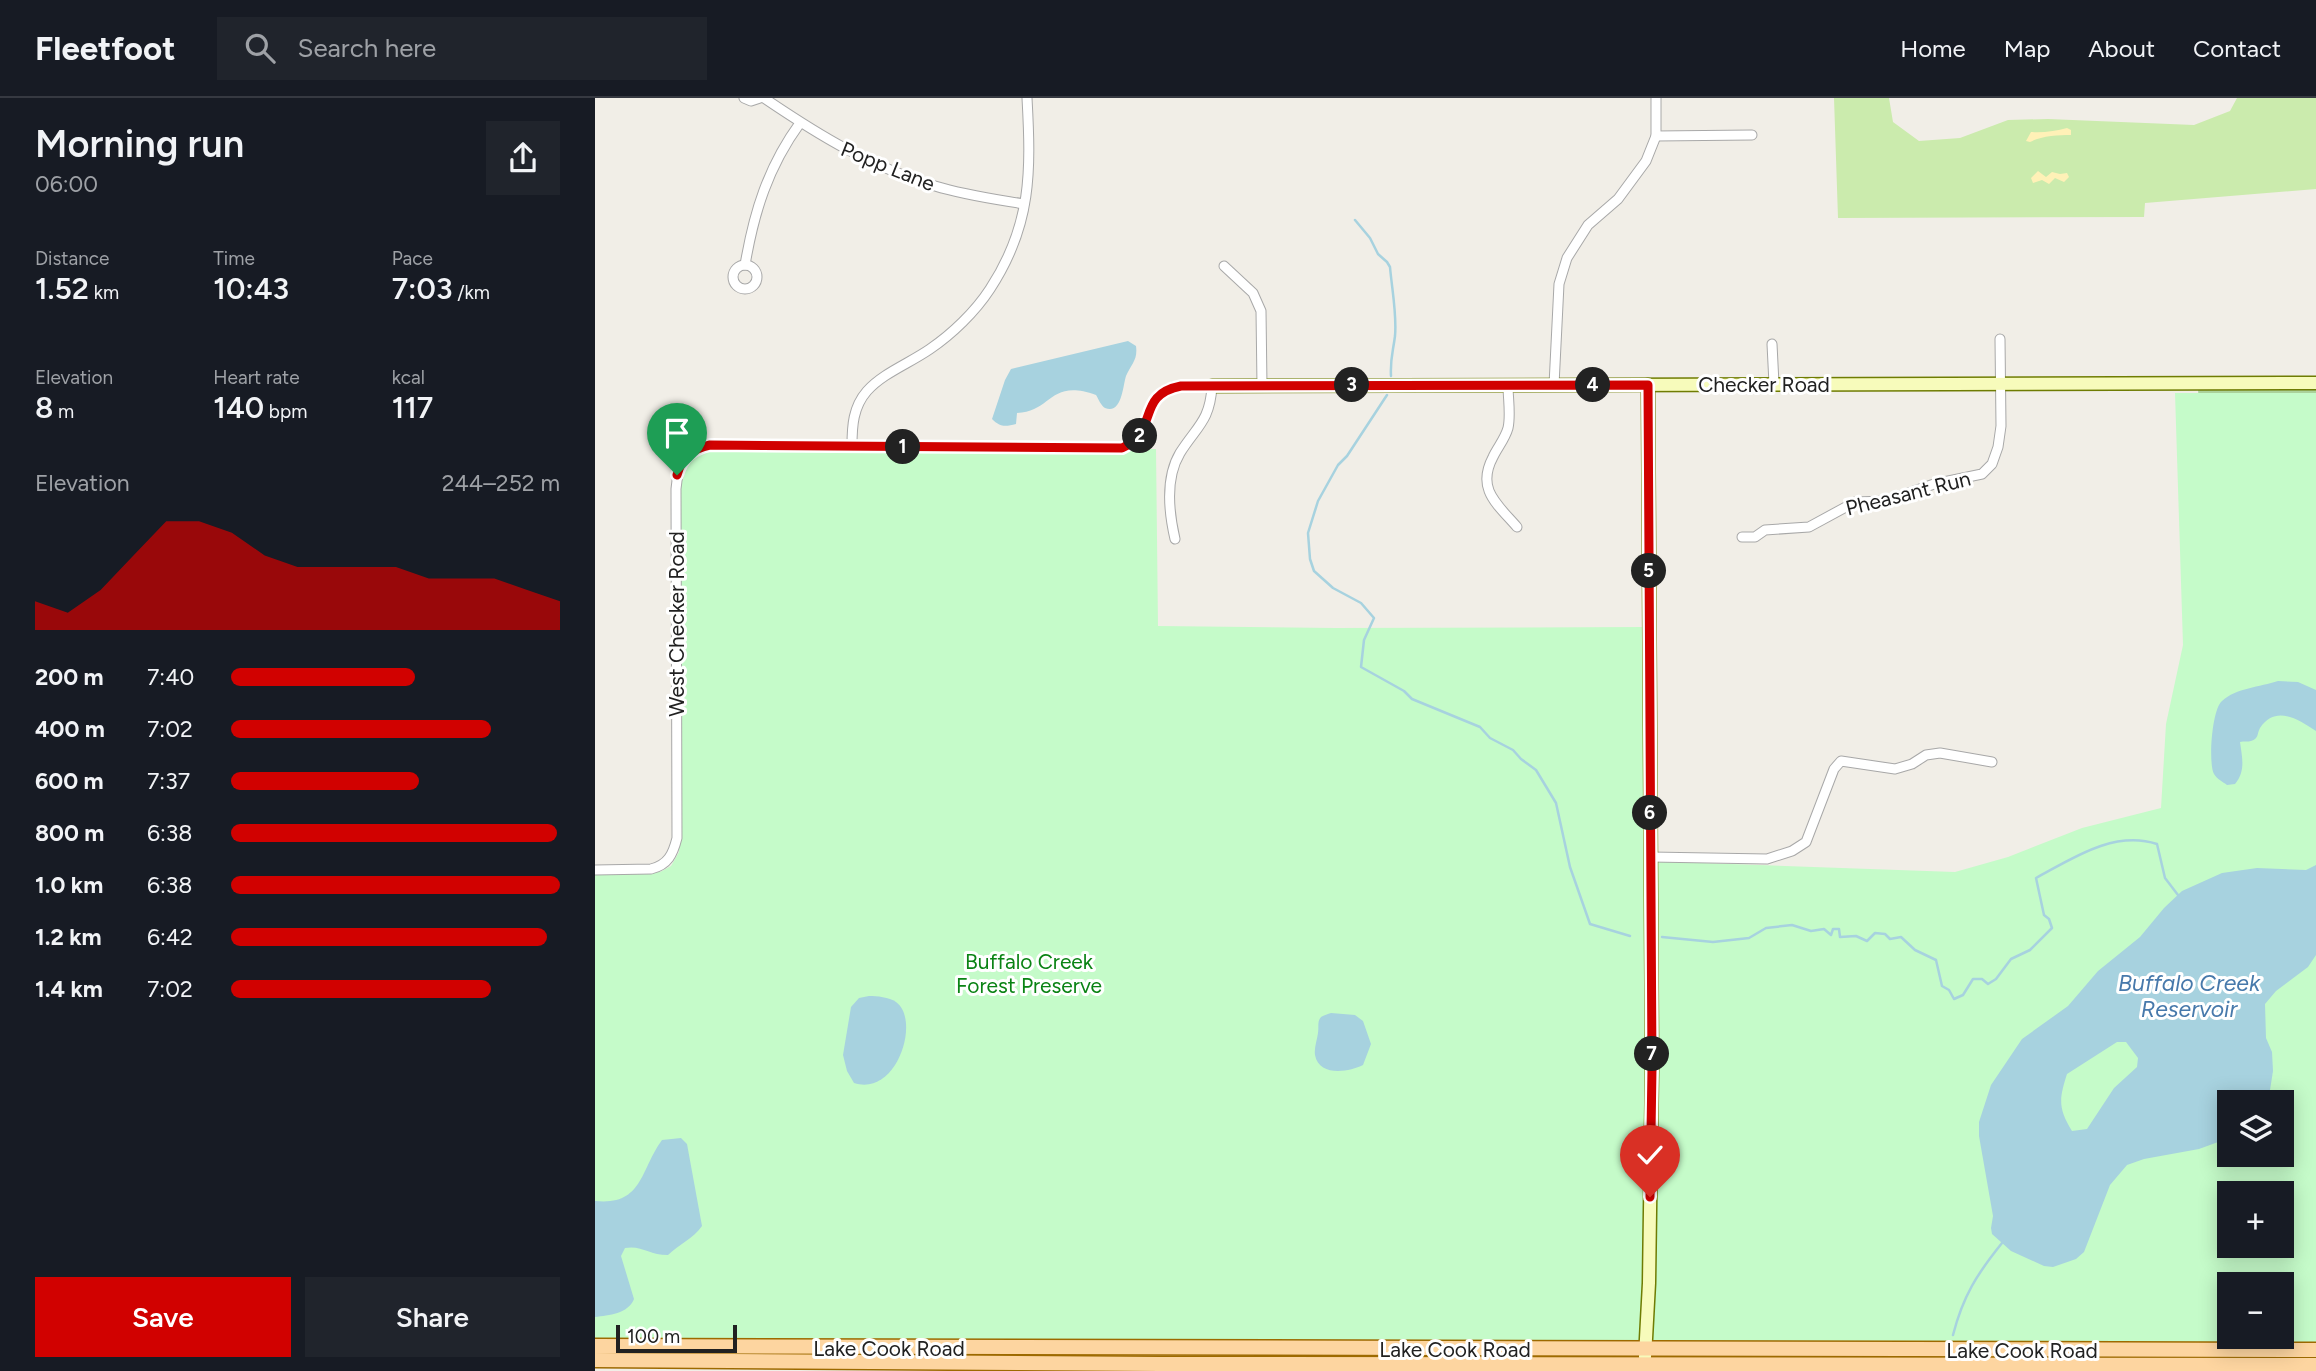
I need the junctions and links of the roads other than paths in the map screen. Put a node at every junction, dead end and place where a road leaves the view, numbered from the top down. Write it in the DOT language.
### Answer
graph roads {
  1 [pos="744,98"];
  2 [pos="762,98"];
  3 [pos="1027,98"];
  4 [pos="1656,98"];
  5 [pos="800,123"];
  6 [pos="1752,135"];
  7 [pos="1656,136"];
  8 [pos="1024,204"];
  9 [pos="745,265"];
  10 [pos="1224,266"];
  11 [pos="2000,339"];
  12 [pos="1772,344"];
  13 [pos="2316,383"];
  14 [pos="1774,384"];
  15 [pos="2001,384"];
  16 [pos="1508,385"];
  17 [pos="1555,385"];
  18 [pos="1648,385"];
  19 [pos="1212,386"];
  20 [pos="1262,386"];
  21 [pos="852,446"];
  22 [pos="1517,527"];
  23 [pos="1742,537"];
  24 [pos="1175,540"];
  25 [pos="1992,762"];
  26 [pos="1651,857"];
  27 [pos="595,870"];
  28 [pos="595,1346"];
  29 [pos="2316,1350"];
  30 [pos="659,1359"];
  31 [pos="595,1360"];
  32 [pos="910,1360"];
  33 [pos="1160,1361"];
  34 [pos="1645,1361"];
  35 [pos="2316,1365"];
  1 -- 2 [label="street"];
  2 -- 5 [label="street, Popp Lane"];
  3 -- 8 [label="street"];
  4 -- 7 [label="street"];
  5 -- 8 [label="street, Popp Lane"];
  5 -- 9 [label="street"];
  6 -- 7 [label="street"];
  7 -- 17 [label="street"];
  8 -- 21 [label="street"];
  10 -- 20 [label="street"];
  11 -- 15 [label="street, Pheasant Run"];
  12 -- 14 [label="street"];
  13 -- 15 [label="street, Checker Road"];
  14 -- 15 [label="street, Checker Road"];
  14 -- 18 [label="street, Checker Road"];
  15 -- 23 [label="street, Pheasant Run"];
  16 -- 17 [label="street, Checker Road"];
  16 -- 20 [label="street, Checker Road"];
  16 -- 22 [label="street"];
  17 -- 18 [label="street, Checker Road"];
  18 -- 26 [label="street"];
  19 -- 20 [label="street, Checker Road"];
  19 -- 21 [label="street, West Checker Road"];
  19 -- 24 [label="street"];
  21 -- 27 [label="street, West Checker Road"];
  25 -- 26 [label="street"];
  26 -- 34 [label="street"];
  28 -- 30 [label="main road, Lake Cook Road"];
  29 -- 34 [label="main road, Lake Cook Road"];
  30 -- 31 [label="main road, Lake Cook Road"];
  30 -- 32 [label="main road, Lake Cook Road"];
  32 -- 33 [label="main road, Lake Cook Road"];
  33 -- 34 [label="main road, Lake Cook Road"];
  34 -- 35 [label="main road, Lake Cook Road"];
}
